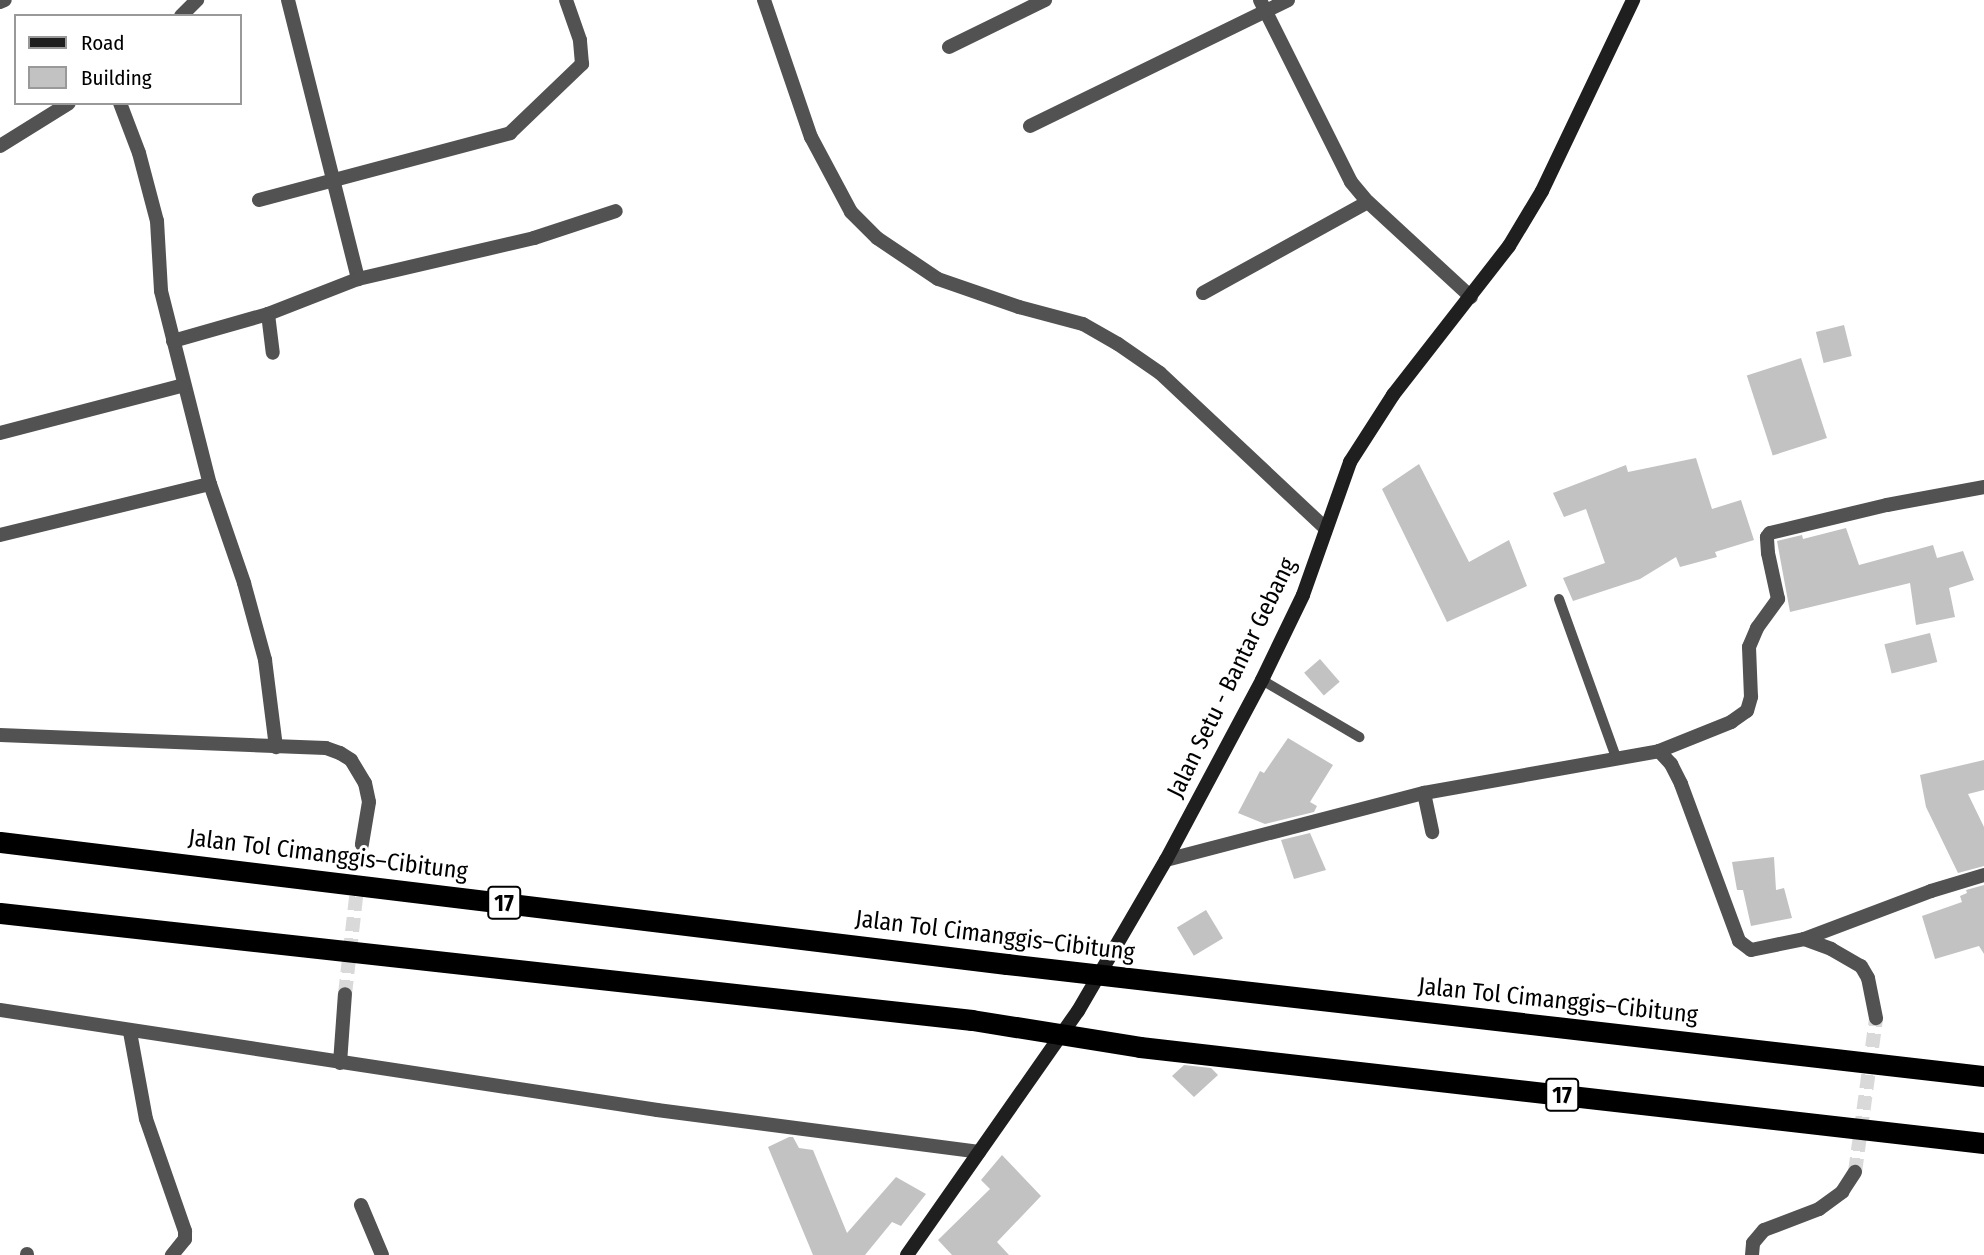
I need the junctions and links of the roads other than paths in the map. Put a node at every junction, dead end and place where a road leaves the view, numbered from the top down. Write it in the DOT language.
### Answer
graph roads {
  1 [pos="197,0"];
  2 [pos="288,0"];
  3 [pos="566,0"];
  4 [pos="764,0"];
  5 [pos="1045,0"];
  6 [pos="1288,0"];
  7 [pos="1633,0"];
  8 [pos="1263,6"];
  9 [pos="183,14"];
  10 [pos="949,47"];
  11 [pos="66,105"];
  12 [pos="121,105"];
  13 [pos="1030,126"];
  14 [pos="0,146"];
  15 [pos="333,178"];
  16 [pos="260,200"];
  17 [pos="1368,202"];
  18 [pos="616,211"];
  19 [pos="358,279"];
  20 [pos="1203,293"];
  21 [pos="1471,297"];
  22 [pos="268,314"];
  23 [pos="173,341"];
  24 [pos="273,353"];
  25 [pos="184,385"];
  26 [pos="0,433"];
  27 [pos="210,484"];
  28 [pos="1984,487"];
  29 [pos="1325,528"];
  30 [pos="0,535"];
  31 [pos="1559,599"];
  32 [pos="1262,680"];
  33 [pos="0,735"];
  34 [pos="1359,737"];
  35 [pos="276,747"];
  36 [pos="1659,751"];
  37 [pos="1616,757"];
  38 [pos="1424,793"];
  39 [pos="1432,832"];
  40 [pos="0,842"];
  41 [pos="362,844"];
  42 [pos="1166,860"];
  43 [pos="1984,875"];
  44 [pos="0,914"];
  45 [pos="1804,939"];
  46 [pos="345,994"];
  47 [pos="0,1010"];
  48 [pos="1876,1018"];
  49 [pos="130,1032"];
  50 [pos="340,1063"];
  51 [pos="1984,1076"];
  52 [pos="1984,1143"];
  53 [pos="979,1152"];
  54 [pos="1855,1172"];
  55 [pos="361,1205"];
  56 [pos="172,1255"];
  57 [pos="382,1255"];
  58 [pos="907,1255"];
  59 [pos="1752,1255"];
  1 -- 9 [label="street"];
  2 -- 15 [label="street"];
  3 -- 15 [label="street"];
  4 -- 29 [label="street"];
  5 -- 10 [label="street"];
  6 -- 8 [label="street"];
  7 -- 21 [label="main road, Jalan Setu - Bantar Gebang"];
  8 -- 13 [label="street"];
  8 -- 17 [label="street"];
  11 -- 14 [label="street"];
  12 -- 23 [label="street"];
  15 -- 16 [label="street"];
  15 -- 19 [label="street"];
  17 -- 20 [label="street"];
  17 -- 21 [label="street"];
  18 -- 19 [label="street"];
  19 -- 22 [label="street"];
  21 -- 29 [label="main road, Jalan Setu - Bantar Gebang"];
  22 -- 23 [label="street"];
  22 -- 24 [label="street"];
  23 -- 25 [label="street"];
  25 -- 26 [label="street"];
  25 -- 27 [label="street"];
  27 -- 30 [label="street"];
  27 -- 35 [label="street"];
  28 -- 36 [label="street"];
  29 -- 32 [label="main road, Jalan Setu - Bantar Gebang"];
  31 -- 37 [label="lane"];
  32 -- 34 [label="lane"];
  32 -- 42 [label="main road, Jalan Setu - Bantar Gebang"];
  33 -- 35 [label="street"];
  35 -- 41 [label="street"];
  36 -- 37 [label="street"];
  36 -- 45 [label="street"];
  37 -- 38 [label="street"];
  38 -- 39 [label="street"];
  38 -- 42 [label="street"];
  40 -- 51 [label="highway, Jalan Tol Cimanggis–Cibitung / 17"];
  42 -- 53 [label="main road, Jalan Setu - Bantar Gebang"];
  43 -- 45 [label="street"];
  44 -- 52 [label="highway, 17"];
  45 -- 48 [label="street"];
  46 -- 50 [label="street"];
  47 -- 49 [label="street"];
  49 -- 50 [label="street"];
  49 -- 56 [label="street"];
  50 -- 53 [label="street"];
  53 -- 58 [label="main road, Jalan Setu - Bantar Gebang"];
  54 -- 59 [label="street"];
  55 -- 57 [label="street"];
}
